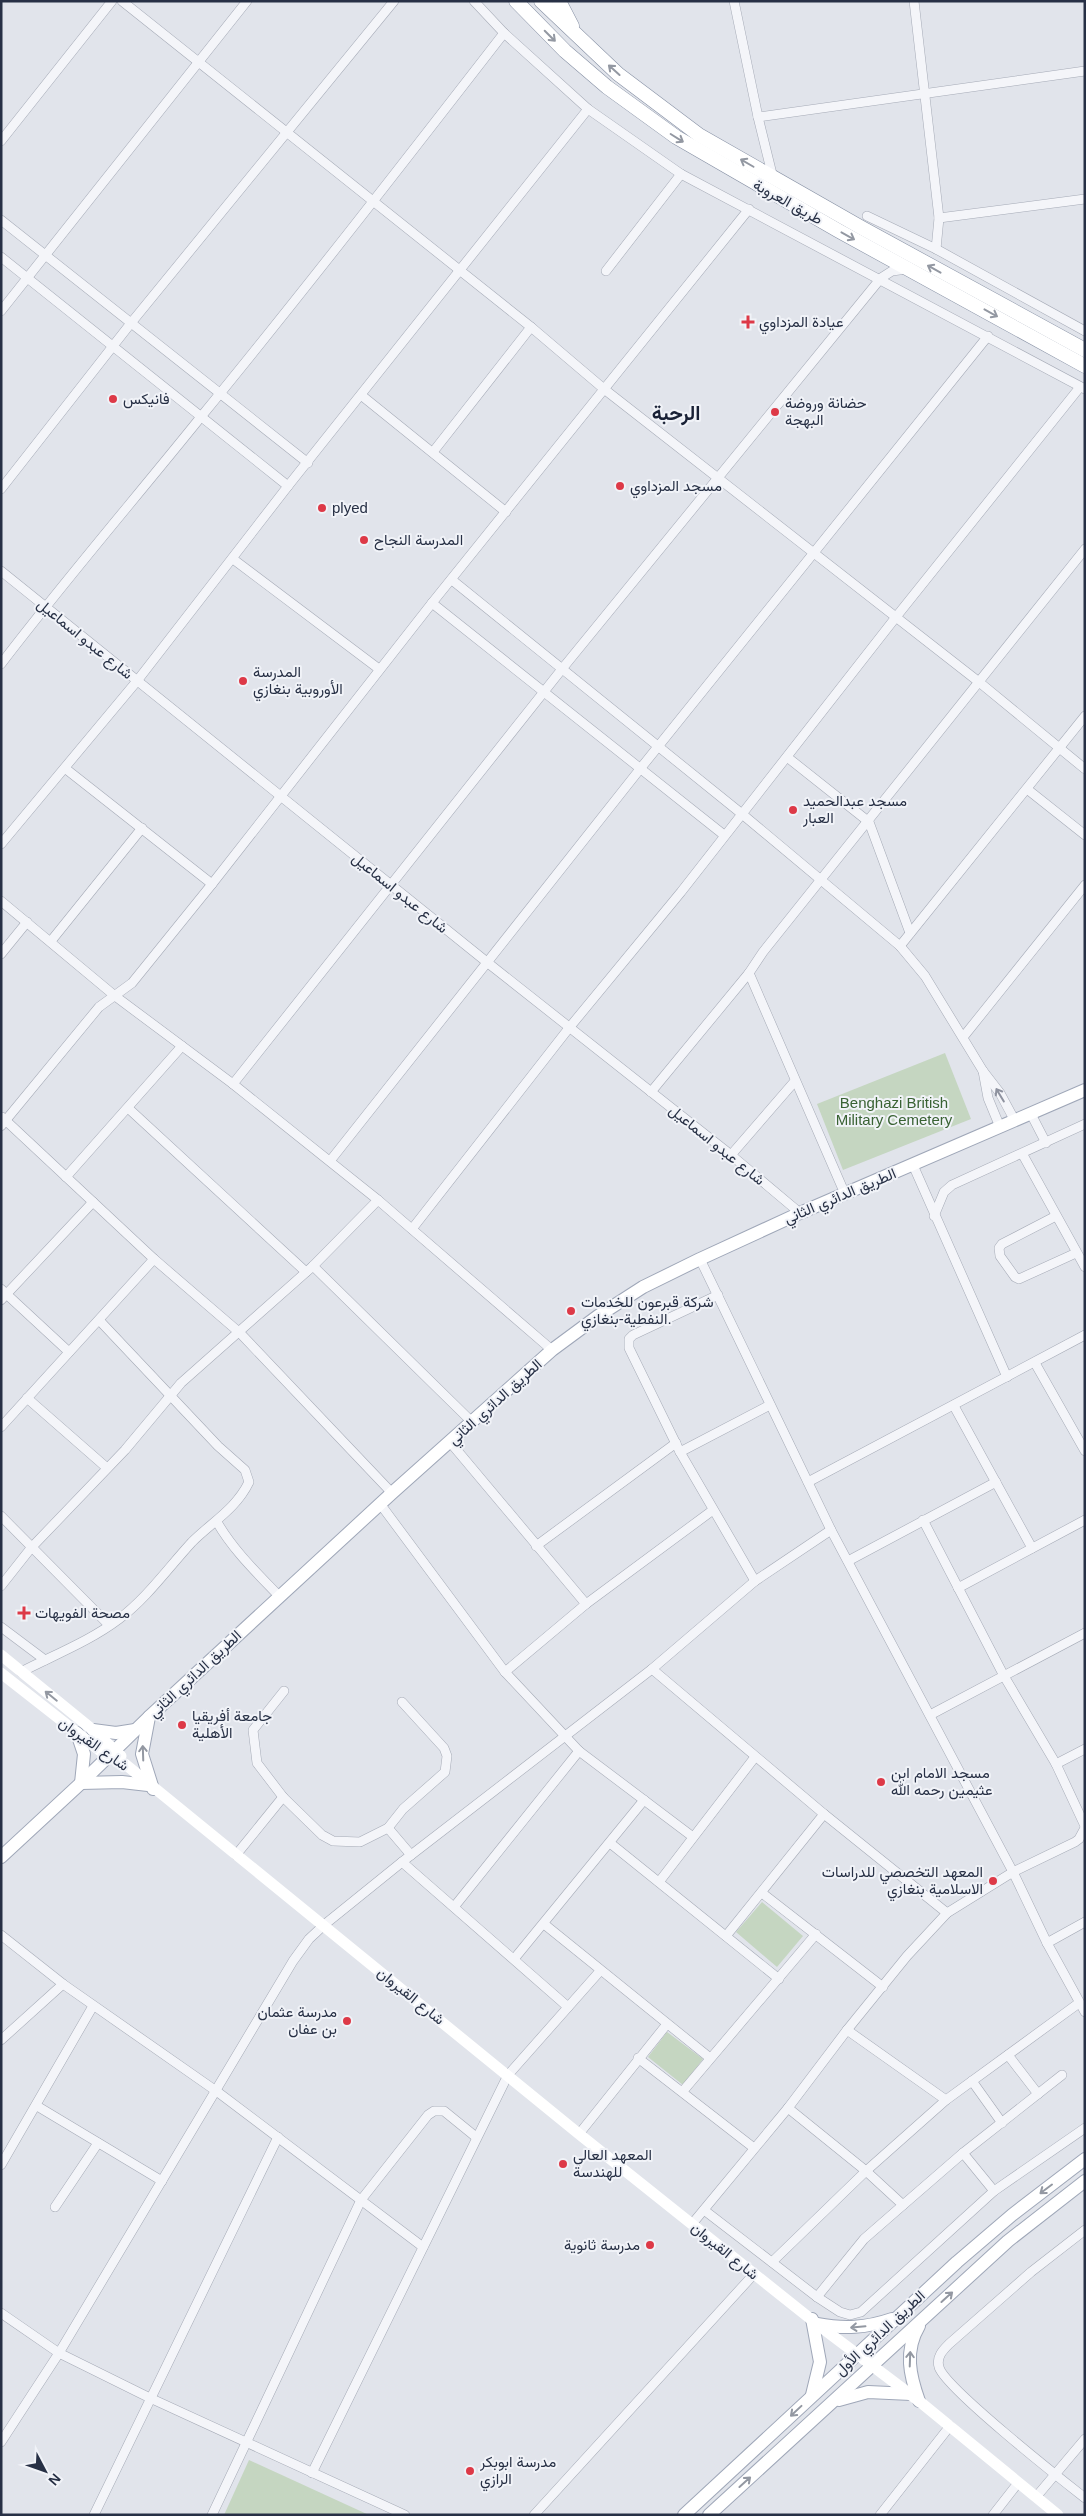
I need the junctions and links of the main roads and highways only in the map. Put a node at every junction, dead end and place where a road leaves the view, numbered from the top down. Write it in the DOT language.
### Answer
graph roads {
  1 [pos="516,1"];
  2 [pos="541,1"];
  3 [pos="559,1"];
  4 [pos="577,36"];
  5 [pos="1085,350"];
  6 [pos="1085,366"];
  7 [pos="1085,1090"];
  8 [pos="1,1655"];
  9 [pos="1,1673"];
  10 [pos="149,1717"];
  11 [pos="93,1730"];
  12 [pos="135,1730"];
  13 [pos="77,1733"];
  14 [pos="112,1753"];
  15 [pos="81,1783"];
  16 [pos="151,1787"];
  17 [pos="1,1857"];
  18 [pos="1085,2159"];
  19 [pos="1085,2181"];
  20 [pos="897,2317"];
  21 [pos="923,2319"];
  22 [pos="814,2322"];
  23 [pos="857,2354"];
  24 [pos="873,2366"];
  25 [pos="811,2397"];
  26 [pos="915,2398"];
  27 [pos="832,2403"];
  28 [pos="684,2515"];
  29 [pos="709,2515"];
  30 [pos="1058,2515"];
  1 -- 6 [label="highway, طريق العروبة, one-way"];
  2 -- 4 [label="highway, طريق العروبة"];
  3 -- 4 [label="highway"];
  5 -- 4 [label="highway, طريق العروبة, one-way"];
  7 -- 10 [label="main road, الطريق الدائري الثاني"];
  11 -- 8 [label="main road, one-way"];
  9 -- 13 [label="main road, شارع القيروان"];
  10 -- 12 [label="main road, الطريق الدائري الثاني"];
  16 -- 10 [label="main road, one-way"];
  11 -- 12 [label="main road"];
  11 -- 14 [label="main road"];
  12 -- 14 [label="main road, الطريق الدائري الثاني"];
  13 -- 14 [label="main road, شارع القيروان"];
  13 -- 15 [label="main road"];
  14 -- 15 [label="main road, الطريق الدائري الثاني"];
  14 -- 16 [label="main road, شارع القيروان"];
  15 -- 16 [label="main road"];
  15 -- 17 [label="main road, الطريق الدائري الثاني"];
  16 -- 22 [label="main road, شارع القيروان"];
  18 -- 20 [label="main road, الطريق الدائري الأول, one-way"];
  21 -- 19 [label="main road, الطريق الدائري الأول, one-way"];
  20 -- 22 [label="main road, one-way"];
  20 -- 23 [label="main road, الطريق الدائري الأول"];
  21 -- 24 [label="main road, الطريق الدائري الأول"];
  26 -- 21 [label="main road, one-way"];
  22 -- 23 [label="main road, شارع القيروان"];
  22 -- 25 [label="main road"];
  23 -- 24 [label="main road, شارع القيروان"];
  23 -- 25 [label="main road, الطريق الدائري الأول"];
  24 -- 26 [label="main road, شارع القيروان"];
  24 -- 27 [label="main road, الطريق الدائري الأول"];
  25 -- 28 [label="main road, الطريق الدائري الأول, one-way"];
  26 -- 27 [label="main road"];
  26 -- 30 [label="main road, شارع القيروان"];
  29 -- 27 [label="main road, الطريق الدائري الأول, one-way"];
}
